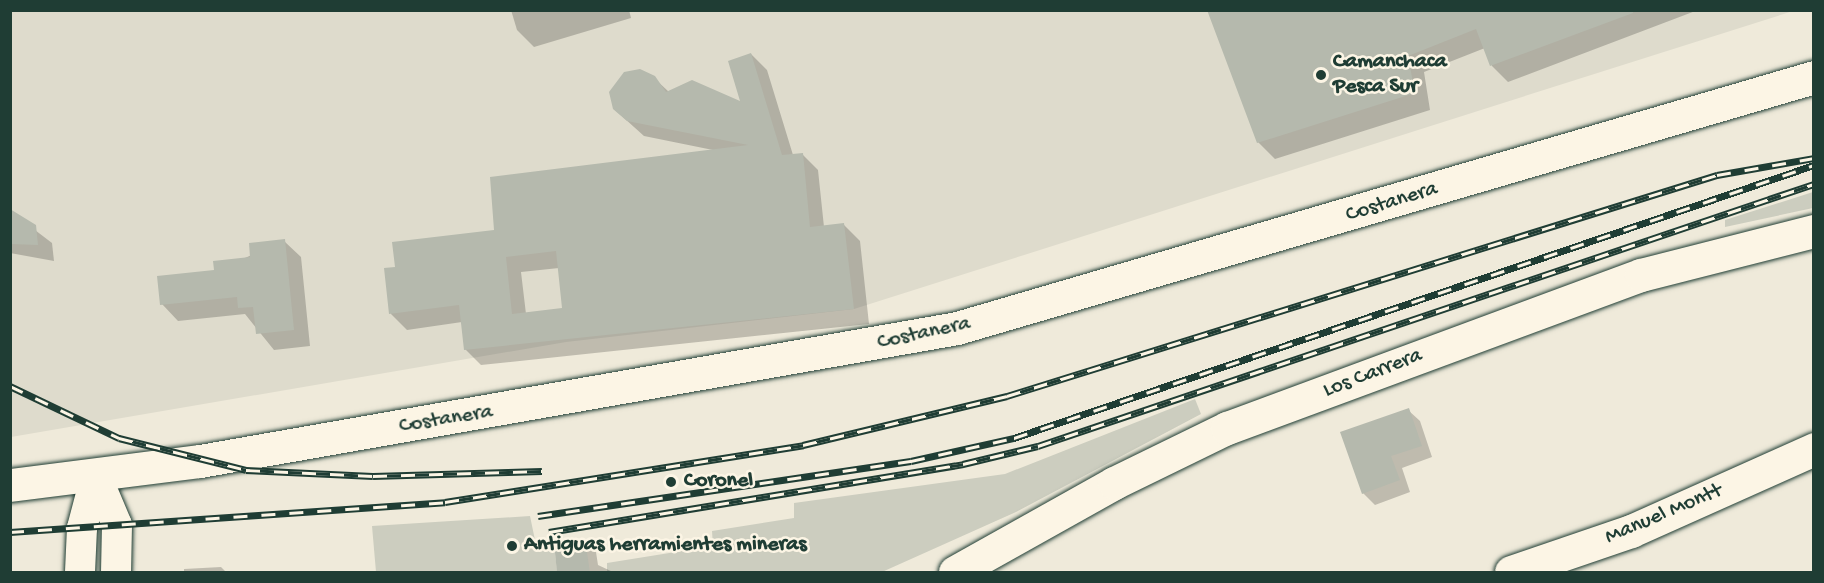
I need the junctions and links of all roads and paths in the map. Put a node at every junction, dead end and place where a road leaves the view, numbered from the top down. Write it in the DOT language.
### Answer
graph roads {
  1 [pos="1814,77"];
  2 [pos="1814,231"];
  3 [pos="1814,449"];
  4 [pos="96,475"];
  5 [pos="10,485"];
  6 [pos="80,573"];
  7 [pos="116,573"];
  8 [pos="955,573"];
  9 [pos="1510,573"];
  1 -- 4 [label="main road, Costanera"];
  2 -- 8 [label="main road, Los Carrera"];
  3 -- 9 [label="main road, Manuel Montt"];
  4 -- 5 [label="main road, Costanera"];
  4 -- 6 [label="street"];
  4 -- 7 [label="street"];
}
